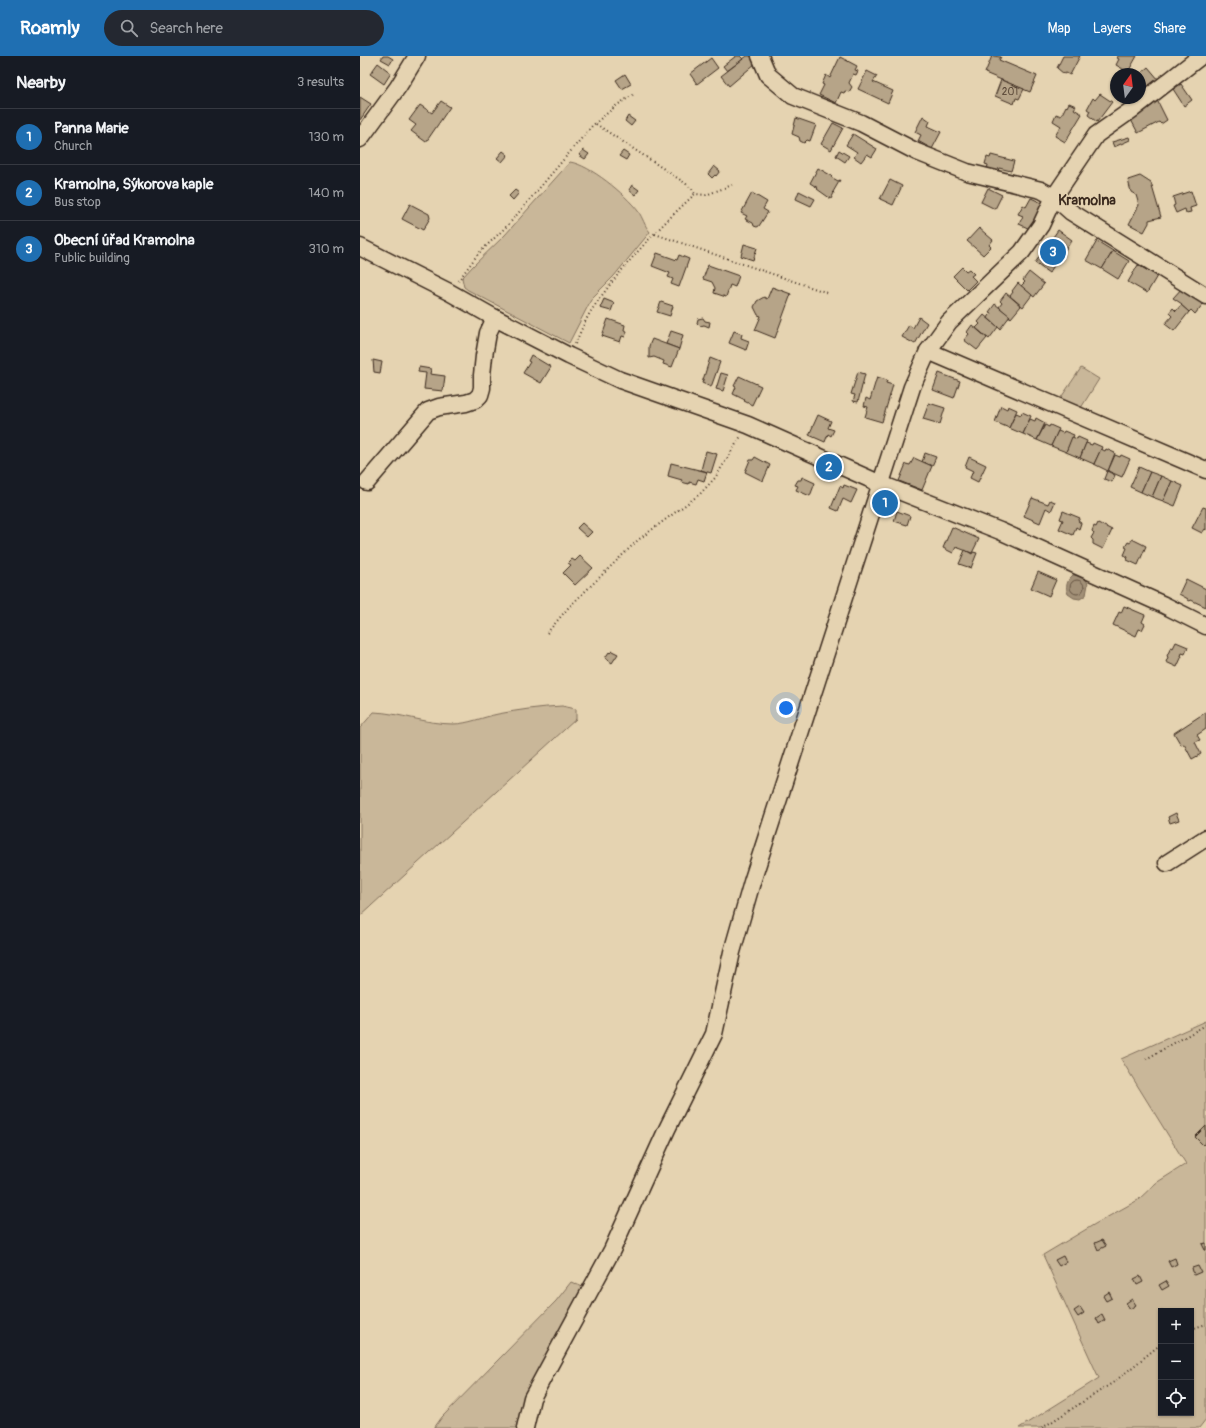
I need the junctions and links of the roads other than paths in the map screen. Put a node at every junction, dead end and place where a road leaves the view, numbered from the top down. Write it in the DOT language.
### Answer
graph roads {
  1 [pos="417,56"];
  2 [pos="760,56"];
  3 [pos="1201,56"];
  4 [pos="360,139"];
  5 [pos="1054,197"];
  6 [pos="360,247"];
  7 [pos="1206,296"];
  8 [pos="495,318"];
  9 [pos="928,351"];
  10 [pos="1206,470"];
  11 [pos="367,482"];
  12 [pos="881,484"];
  13 [pos="1206,626"];
  14 [pos="1206,838"];
  15 [pos="1166,863"];
  16 [pos="524,1428"];
  1 -- 4 [label="street"];
  2 -- 5 [label="street"];
  3 -- 5 [label="street"];
  5 -- 7 [label="street"];
  5 -- 9 [label="street"];
  6 -- 8 [label="street"];
  8 -- 11 [label="street"];
  8 -- 12 [label="street"];
  9 -- 10 [label="street"];
  9 -- 12 [label="street"];
  12 -- 13 [label="street"];
  12 -- 16 [label="street"];
  14 -- 15 [label="street"];
}
